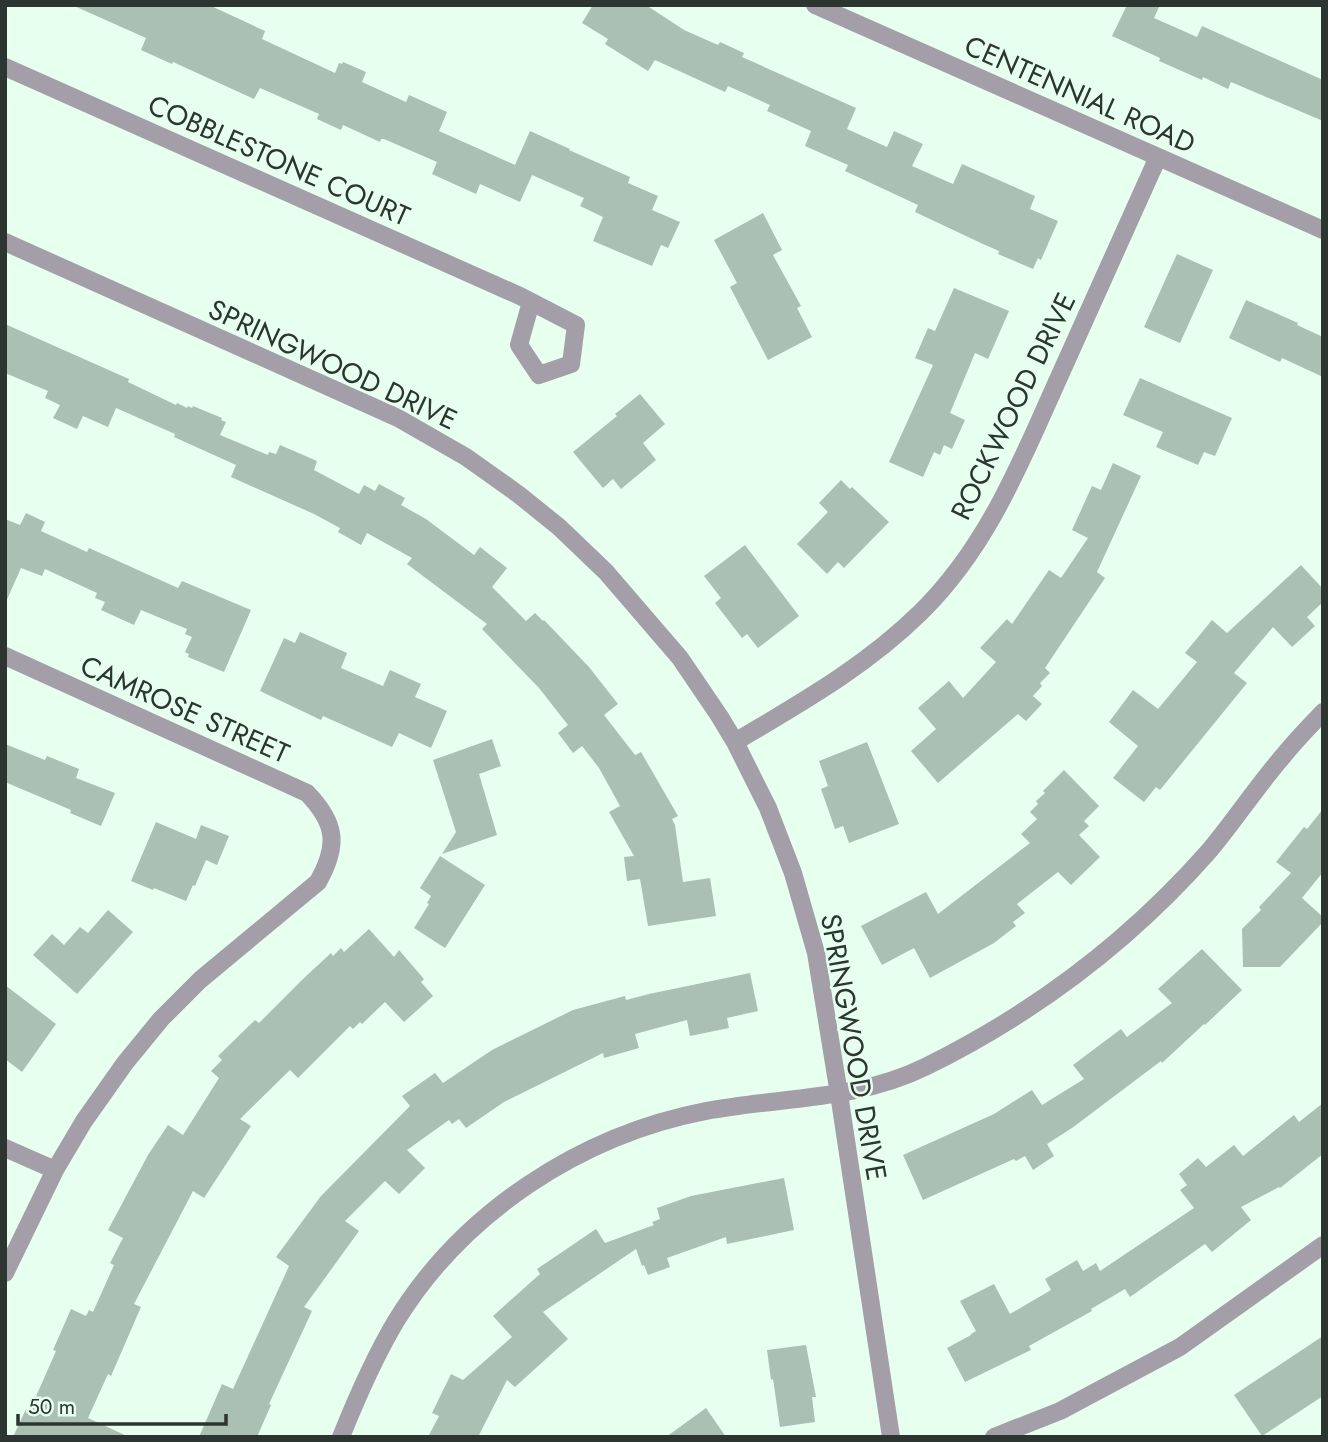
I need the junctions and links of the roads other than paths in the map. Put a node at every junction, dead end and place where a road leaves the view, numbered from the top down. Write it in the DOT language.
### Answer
graph roads {
  1 [pos="815,5"];
  2 [pos="5,67"];
  3 [pos="1158,157"];
  4 [pos="1323,230"];
  5 [pos="5,242"];
  6 [pos="531,302"];
  7 [pos="5,656"];
  8 [pos="1323,712"];
  9 [pos="735,742"];
  10 [pos="839,1094"];
  11 [pos="5,1148"];
  12 [pos="55,1170"];
  13 [pos="1323,1245"];
  14 [pos="5,1273"];
  15 [pos="341,1437"];
  16 [pos="891,1437"];
  17 [pos="994,1437"];
  1 -- 3 [label="street, CENTENNIAL ROAD"];
  2 -- 6 [label="street, COBBLESTONE COURT"];
  3 -- 4 [label="street, CENTENNIAL ROAD"];
  3 -- 9 [label="street, ROCKWOOD DRIVE"];
  5 -- 9 [label="street, SPRINGWOOD DRIVE"];
  7 -- 12 [label="street, CAMROSE STREET"];
  8 -- 10 [label="street"];
  9 -- 10 [label="street, SPRINGWOOD DRIVE"];
  10 -- 15 [label="street"];
  10 -- 16 [label="street, SPRINGWOOD DRIVE"];
  11 -- 12 [label="street"];
  12 -- 14 [label="street"];
  13 -- 17 [label="street"];
}
